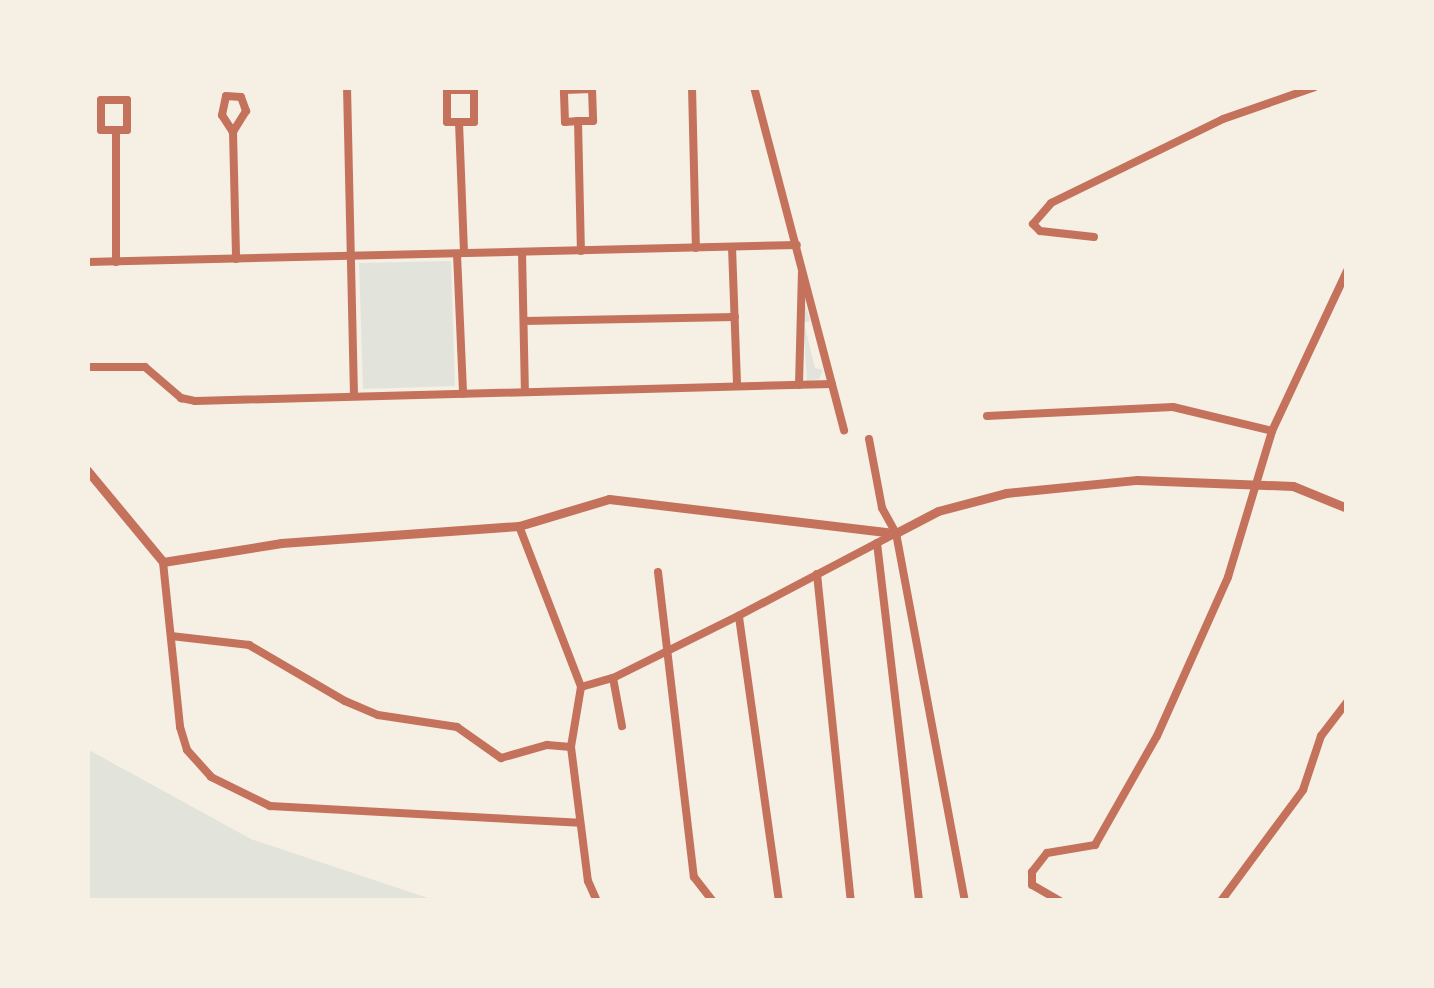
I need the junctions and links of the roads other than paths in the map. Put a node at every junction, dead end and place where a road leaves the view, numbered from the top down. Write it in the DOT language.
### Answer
graph roads {
  1 [pos="347,87"];
  2 [pos="692,87"];
  3 [pos="754,87"];
  4 [pos="1315,87"];
  5 [pos="578,121"];
  6 [pos="459,122"];
  7 [pos="116,130"];
  8 [pos="233,132"];
  9 [pos="1094,237"];
  10 [pos="797,245"];
  11 [pos="732,247"];
  12 [pos="696,248"];
  13 [pos="581,251"];
  14 [pos="522,252"];
  15 [pos="461,254"];
  16 [pos="351,256"];
  17 [pos="236,259"];
  18 [pos="87,262"];
  19 [pos="116,262"];
  20 [pos="803,267"];
  21 [pos="1347,271"];
  22 [pos="735,317"];
  23 [pos="524,321"];
  24 [pos="87,367"];
  25 [pos="832,384"];
  26 [pos="799,385"];
  27 [pos="737,386"];
  28 [pos="525,392"];
  29 [pos="463,394"];
  30 [pos="354,396"];
  31 [pos="986,416"];
  32 [pos="844,430"];
  33 [pos="1272,431"];
  34 [pos="869,440"];
  35 [pos="87,470"];
  36 [pos="1255,484"];
  37 [pos="1347,508"];
  38 [pos="519,526"];
  39 [pos="896,533"];
  40 [pos="877,543"];
  41 [pos="163,562"];
  42 [pos="658,572"];
  43 [pos="817,574"];
  44 [pos="738,616"];
  45 [pos="170,635"];
  46 [pos="669,650"];
  47 [pos="613,678"];
  48 [pos="581,687"];
  49 [pos="1347,702"];
  50 [pos="622,726"];
  51 [pos="572,747"];
  52 [pos="580,823"];
  53 [pos="597,901"];
  54 [pos="713,901"];
  55 [pos="778,901"];
  56 [pos="851,901"];
  57 [pos="919,901"];
  58 [pos="964,901"];
  59 [pos="1060,901"];
  60 [pos="1222,901"];
  1 -- 16 [label="street"];
  2 -- 12 [label="street"];
  3 -- 10 [label="street"];
  4 -- 9 [label="street"];
  5 -- 5 [label="street"];
  5 -- 13 [label="street"];
  6 -- 6 [label="street"];
  6 -- 15 [label="street"];
  7 -- 7 [label="street"];
  7 -- 19 [label="street"];
  8 -- 8 [label="street"];
  8 -- 17 [label="street"];
  10 -- 11 [label="street"];
  10 -- 20 [label="street"];
  11 -- 12 [label="street"];
  11 -- 22 [label="street"];
  12 -- 13 [label="street"];
  13 -- 14 [label="street"];
  14 -- 15 [label="street"];
  14 -- 23 [label="street"];
  15 -- 16 [label="street"];
  15 -- 29 [label="street"];
  16 -- 17 [label="street"];
  16 -- 30 [label="street"];
  17 -- 19 [label="street"];
  18 -- 19 [label="street"];
  20 -- 25 [label="street"];
  20 -- 26 [label="street"];
  21 -- 33 [label="street"];
  22 -- 23 [label="street"];
  22 -- 27 [label="street"];
  23 -- 28 [label="street"];
  24 -- 30 [label="street"];
  25 -- 26 [label="street"];
  25 -- 32 [label="street"];
  26 -- 27 [label="street"];
  27 -- 28 [label="street"];
  28 -- 29 [label="street"];
  29 -- 30 [label="street"];
  31 -- 33 [label="street"];
  33 -- 36 [label="street"];
  34 -- 39 [label="street"];
  35 -- 41 [label="street"];
  36 -- 37 [label="street"];
  36 -- 39 [label="street"];
  36 -- 59 [label="street"];
  38 -- 39 [label="street"];
  38 -- 41 [label="street"];
  38 -- 48 [label="street"];
  39 -- 40 [label="street"];
  39 -- 58 [label="street"];
  40 -- 43 [label="street"];
  40 -- 57 [label="street"];
  41 -- 45 [label="street"];
  42 -- 46 [label="street"];
  43 -- 44 [label="street"];
  43 -- 56 [label="street"];
  44 -- 46 [label="street"];
  44 -- 55 [label="street"];
  45 -- 51 [label="street"];
  45 -- 52 [label="street"];
  46 -- 47 [label="street"];
  46 -- 54 [label="street"];
  47 -- 48 [label="street"];
  47 -- 50 [label="street"];
  48 -- 51 [label="street"];
  49 -- 60 [label="street"];
  51 -- 52 [label="street"];
  52 -- 53 [label="street"];
}
